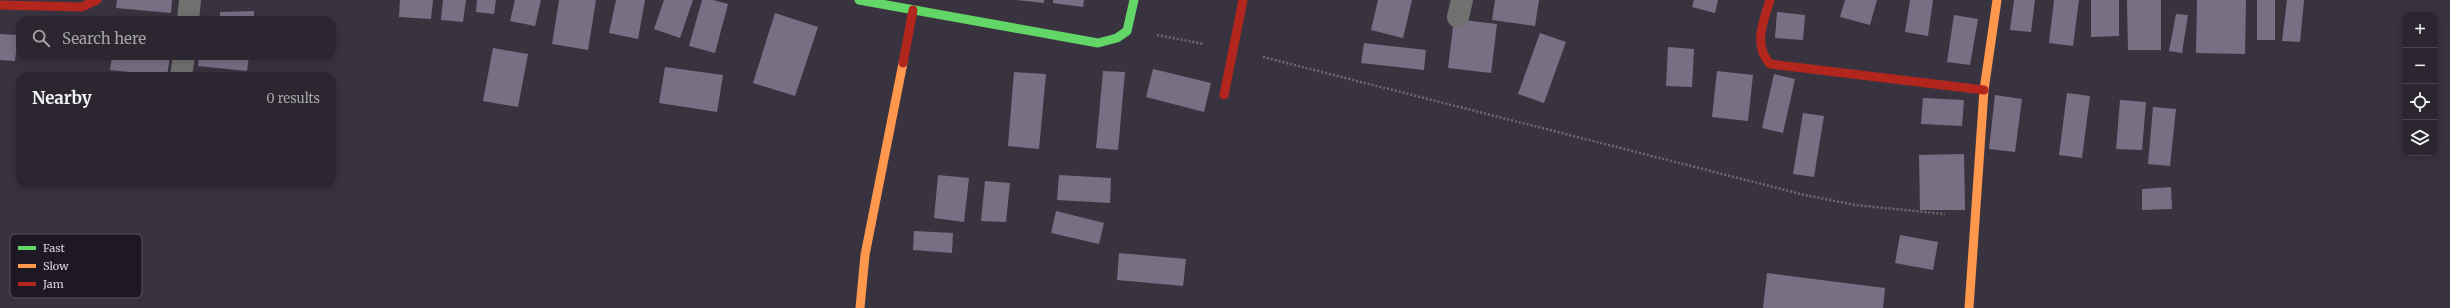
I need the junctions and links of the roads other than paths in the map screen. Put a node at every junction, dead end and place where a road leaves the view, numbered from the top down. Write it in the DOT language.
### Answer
graph roads {
  1 [pos="97,0"];
  2 [pos="190,0"];
  3 [pos="858,0"];
  4 [pos="1134,0"];
  5 [pos="1243,0"];
  6 [pos="1770,0"];
  7 [pos="1997,0"];
  8 [pos="0,5"];
  9 [pos="913,10"];
  10 [pos="188,16"];
  11 [pos="184,60"];
  12 [pos="182,72"];
  13 [pos="1984,90"];
  14 [pos="1224,95"];
  15 [pos="860,308"];
  16 [pos="1969,308"];
  1 -- 8 [label="street"];
  2 -- 10 [label="street"];
  3 -- 9 [label="street"];
  4 -- 9 [label="street"];
  5 -- 14 [label="street"];
  6 -- 13 [label="street"];
  7 -- 13 [label="street"];
  9 -- 15 [label="street"];
  11 -- 12 [label="street"];
  13 -- 16 [label="street"];
}
